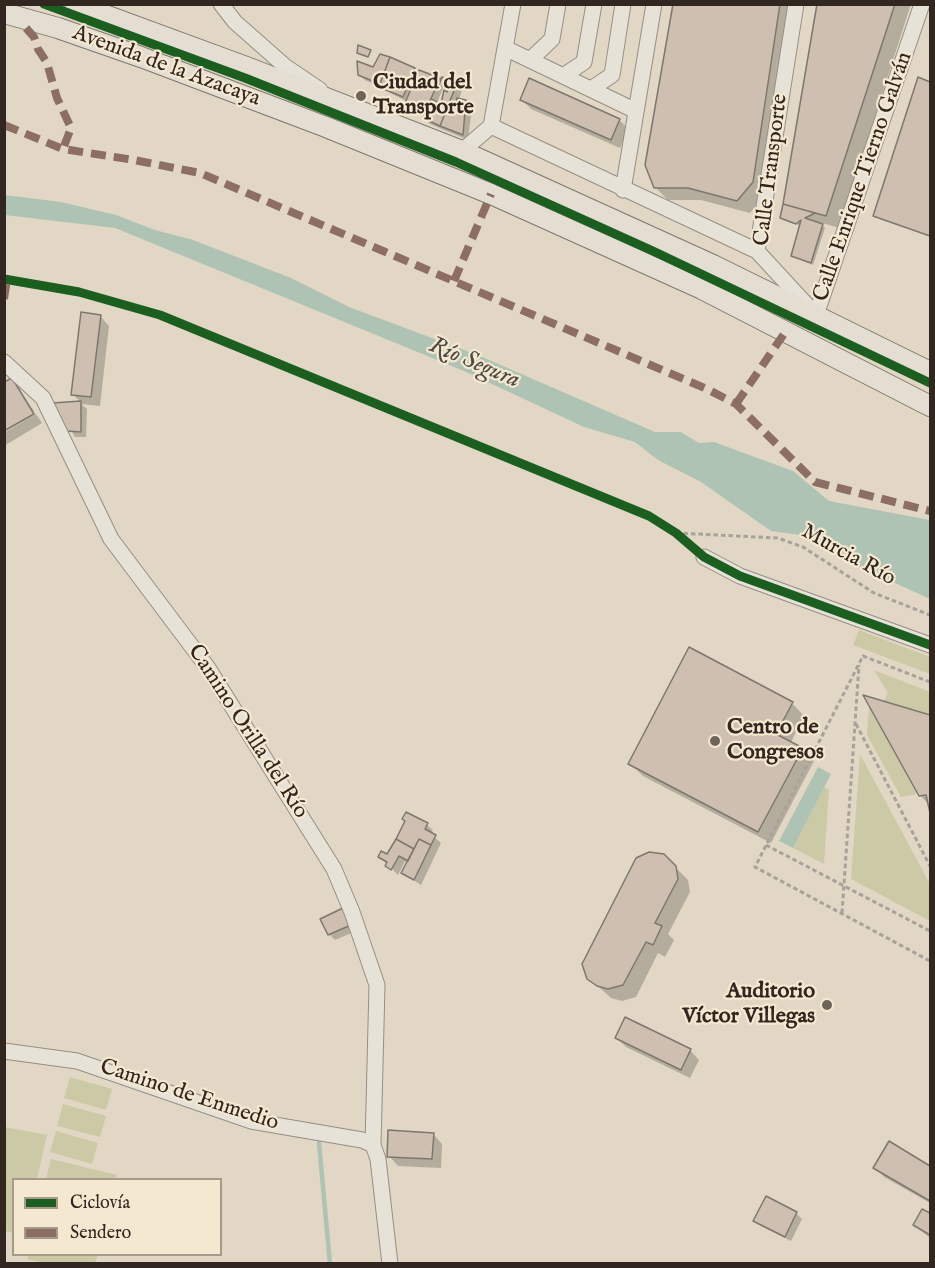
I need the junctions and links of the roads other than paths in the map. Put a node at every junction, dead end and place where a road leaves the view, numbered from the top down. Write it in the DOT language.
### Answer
graph roads {
  1 [pos="75,4"];
  2 [pos="220,4"];
  3 [pos="513,4"];
  4 [pos="558,4"];
  5 [pos="594,4"];
  6 [pos="622,4"];
  7 [pos="654,4"];
  8 [pos="796,4"];
  9 [pos="922,4"];
  10 [pos="4,13"];
  11 [pos="505,48"];
  12 [pos="530,60"];
  13 [pos="563,76"];
  14 [pos="591,89"];
  15 [pos="335,101"];
  16 [pos="636,111"];
  17 [pos="491,126"];
  18 [pos="462,151"];
  19 [pos="623,190"];
  20 [pos="757,251"];
  21 [pos="816,315"];
  22 [pos="4,362"];
  23 [pos="930,372"];
  24 [pos="930,406"];
  25 [pos="704,557"];
  26 [pos="930,645"];
  27 [pos="4,1051"];
  28 [pos="373,1145"];
  29 [pos="390,1263"];
  1 -- 15 [label="main road, Avenida de la Azacaya"];
  2 -- 15 [label="street"];
  3 -- 11 [label="street"];
  4 -- 12 [label="street"];
  5 -- 13 [label="street"];
  6 -- 14 [label="street"];
  7 -- 16 [label="street"];
  8 -- 20 [label="street, Calle Transporte"];
  9 -- 21 [label="street, Calle Enrique Tierno Galván"];
  10 -- 24 [label="main road, Avenida de la Azacaya"];
  11 -- 12 [label="street"];
  11 -- 17 [label="street"];
  12 -- 13 [label="street"];
  13 -- 14 [label="street"];
  14 -- 16 [label="street"];
  15 -- 18 [label="main road, Avenida de la Azacaya"];
  16 -- 19 [label="street"];
  17 -- 18 [label="street"];
  17 -- 19 [label="street"];
  18 -- 21 [label="main road, Avenida de la Azacaya"];
  19 -- 20 [label="street"];
  20 -- 21 [label="street, Calle Transporte"];
  21 -- 23 [label="main road, Avenida de la Azacaya"];
  22 -- 28 [label="street, Camino Orilla del Río"];
  25 -- 26 [label="street"];
  27 -- 28 [label="street, Camino de Enmedio"];
  28 -- 29 [label="street, Camino Orilla del Río"];
}
